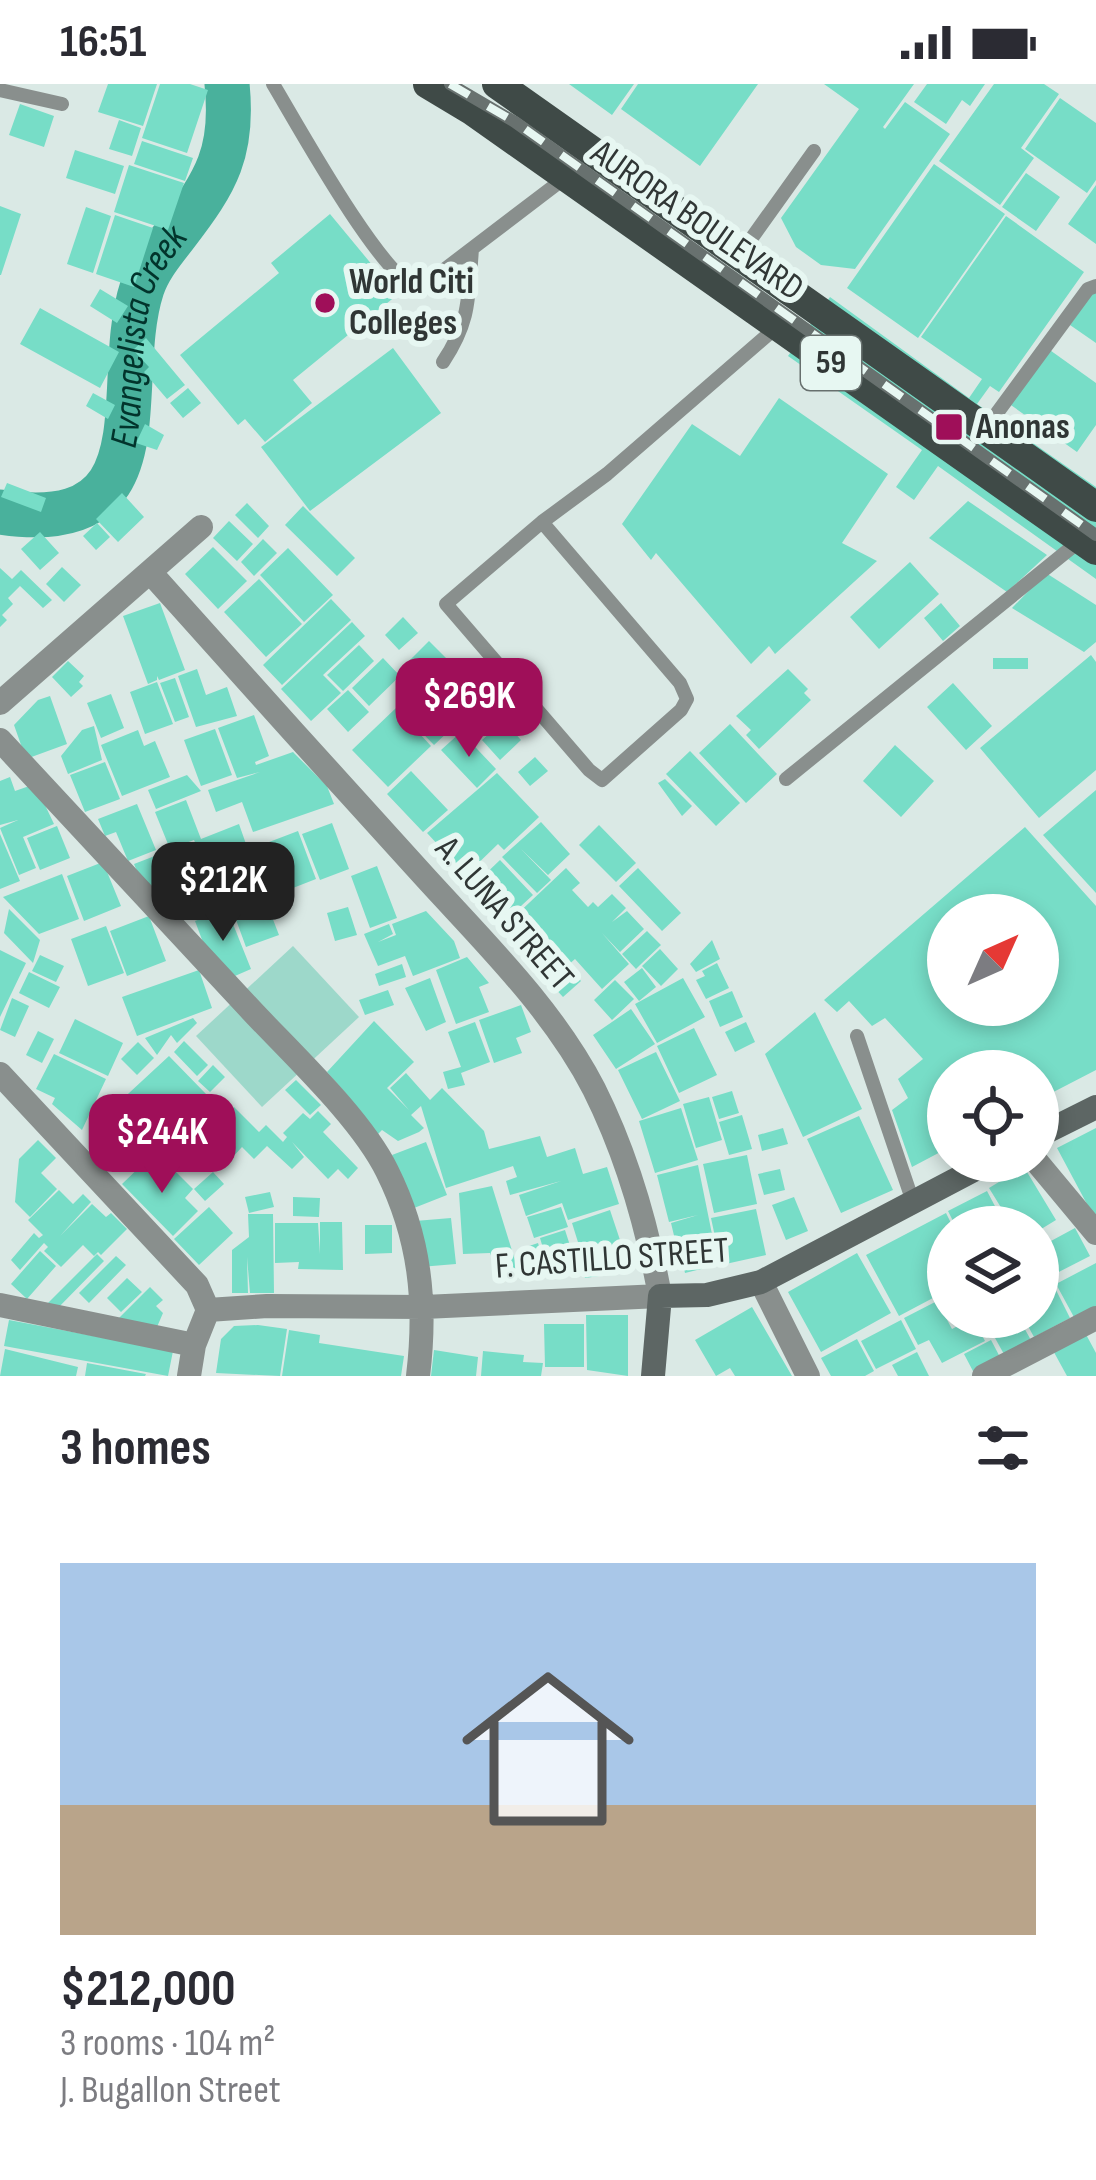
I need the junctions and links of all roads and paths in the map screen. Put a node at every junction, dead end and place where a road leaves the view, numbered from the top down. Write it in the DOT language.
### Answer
graph roads {
  1 [pos="273,84"];
  2 [pos="428,84"];
  3 [pos="494,84"];
  4 [pos="0,90"];
  5 [pos="469,99"];
  6 [pos="62,104"];
  7 [pos="814,151"];
  8 [pos="566,177"];
  9 [pos="472,249"];
  10 [pos="740,253"];
  11 [pos="1096,286"];
  12 [pos="778,326"];
  13 [pos="443,362"];
  14 [pos="985,428"];
  15 [pos="1096,507"];
  16 [pos="542,522"];
  17 [pos="201,527"];
  18 [pos="1089,544"];
  19 [pos="150,572"];
  20 [pos="0,703"];
  21 [pos="0,740"];
  22 [pos="786,779"];
  23 [pos="857,1036"];
  24 [pos="0,1074"];
  25 [pos="1096,1107"];
  26 [pos="1059,1126"];
  27 [pos="951,1182"];
  28 [pos="1054,1182"];
  29 [pos="913,1202"];
  30 [pos="1096,1233"];
  31 [pos="760,1282"];
  32 [pos="660,1296"];
  33 [pos="0,1305"];
  34 [pos="424,1307"];
  35 [pos="208,1310"];
  36 [pos="1096,1318"];
  37 [pos="194,1345"];
  38 [pos="189,1376"];
  39 [pos="418,1376"];
  40 [pos="653,1376"];
  41 [pos="808,1376"];
  42 [pos="984,1376"];
  1 -- 9 [label="lane"];
  2 -- 5 [label="main road, AURORA BOULEVARD / 59"];
  3 -- 5 [label="street"];
  3 -- 10 [label="main road, AURORA BOULEVARD / 59"];
  4 -- 6 [label="lane"];
  5 -- 8 [label="main road, AURORA BOULEVARD / 59"];
  7 -- 10 [label="lane"];
  8 -- 9 [label="lane"];
  8 -- 12 [label="main road, AURORA BOULEVARD / 59"];
  9 -- 13 [label="lane"];
  10 -- 14 [label="main road, AURORA BOULEVARD / 59"];
  11 -- 14 [label="lane"];
  12 -- 16 [label="lane"];
  12 -- 18 [label="main road, AURORA BOULEVARD / 59"];
  14 -- 15 [label="main road, AURORA BOULEVARD / 59"];
  16 -- 16 [label="lane"];
  17 -- 19 [label="street"];
  18 -- 22 [label="lane"];
  19 -- 20 [label="street"];
  19 -- 32 [label="street, A. LUNA STREET"];
  21 -- 34 [label="street"];
  23 -- 29 [label="lane"];
  24 -- 35 [label="street"];
  25 -- 26 [label="street"];
  27 -- 29 [label="street, F. CASTILLO STREET"];
  28 -- 30 [label="street"];
  29 -- 31 [label="street, F. CASTILLO STREET"];
  31 -- 32 [label="street, F. CASTILLO STREET"];
  31 -- 41 [label="street"];
  32 -- 34 [label="street, F. CASTILLO STREET"];
  32 -- 40 [label="street, A. LUNA STREET"];
  33 -- 37 [label="street"];
  34 -- 35 [label="street, F. CASTILLO STREET"];
  34 -- 39 [label="street"];
  35 -- 37 [label="street"];
  36 -- 42 [label="street"];
  37 -- 38 [label="street"];
}
